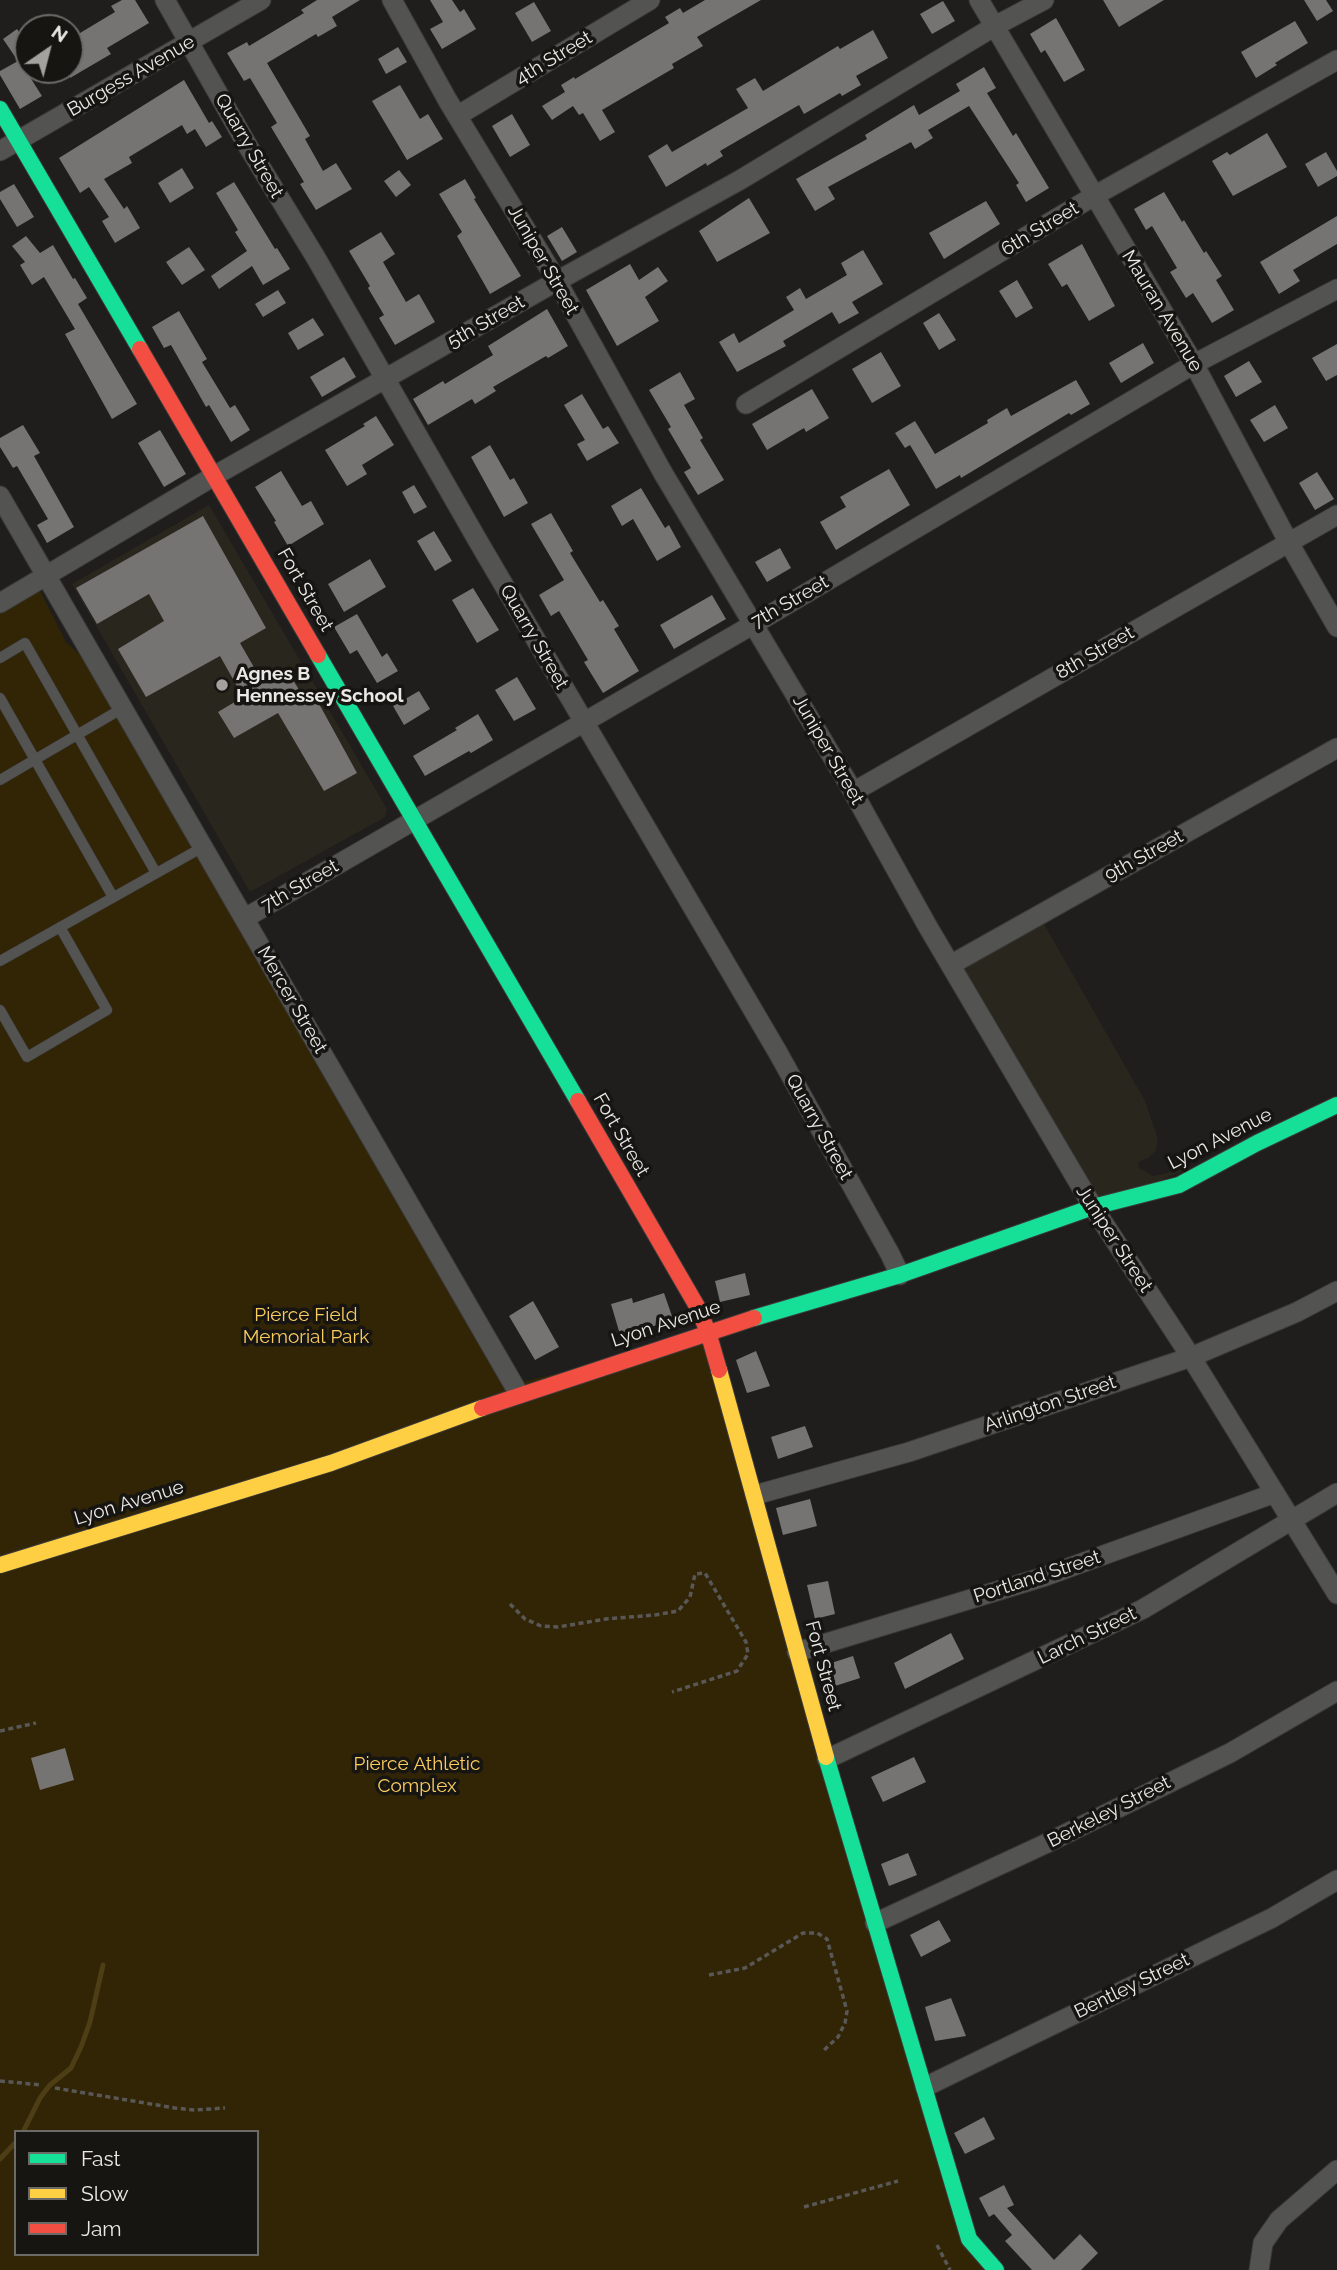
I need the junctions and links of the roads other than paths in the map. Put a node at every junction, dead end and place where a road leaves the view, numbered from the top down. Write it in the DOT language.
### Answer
graph roads {
  1 [pos="165,0"];
  2 [pos="261,0"];
  3 [pos="392,0"];
  4 [pos="650,0"];
  5 [pos="979,0"];
  6 [pos="1044,0"];
  7 [pos="995,26"];
  8 [pos="190,43"];
  9 [pos="1337,60"];
  10 [pos="0,109"];
  11 [pos="457,116"];
  12 [pos="18,140"];
  13 [pos="0,151"];
  14 [pos="1094,196"];
  15 [pos="557,281"];
  16 [pos="1337,289"];
  17 [pos="1194,365"];
  18 [pos="386,380"];
  19 [pos="746,404"];
  20 [pos="214,476"];
  21 [pos="0,496"];
  22 [pos="1337,515"];
  23 [pos="1289,543"];
  24 [pos="47,576"];
  25 [pos="0,603"];
  26 [pos="753,623"];
  27 [pos="1337,627"];
  28 [pos="0,658"];
  29 [pos="0,698"];
  30 [pos="123,708"];
  31 [pos="584,722"];
  32 [pos="77,734"];
  33 [pos="1337,748"];
  34 [pos="35,759"];
  35 [pos="0,780"];
  36 [pos="853,792"];
  37 [pos="414,821"];
  38 [pos="203,847"];
  39 [pos="156,873"];
  40 [pos="113,897"];
  41 [pos="245,918"];
  42 [pos="60,927"];
  43 [pos="0,961"];
  44 [pos="952,964"];
  45 [pos="0,1010"];
  46 [pos="1337,1105"];
  47 [pos="1093,1207"];
  48 [pos="900,1275"];
  49 [pos="1337,1291"];
  50 [pos="708,1332"];
  51 [pos="1191,1357"];
  52 [pos="520,1394"];
  53 [pos="1275,1493"];
  54 [pos="1337,1493"];
  55 [pos="755,1495"];
  56 [pos="1292,1520"];
  57 [pos="0,1565"];
  58 [pos="1337,1594"];
  59 [pos="797,1652"];
  60 [pos="1337,1691"];
  61 [pos="827,1759"];
  62 [pos="1337,1880"];
  63 [pos="875,1923"];
  64 [pos="925,2087"];
  65 [pos="1337,2170"];
  66 [pos="1260,2265"];
  67 [pos="996,2270"];
  1 -- 8 [label="street, Quarry Street"];
  2 -- 8 [label="street, Burgess Avenue"];
  3 -- 11 [label="street, Juniper Street"];
  4 -- 11 [label="street, 4th Street"];
  5 -- 7 [label="street, Mauran Avenue"];
  6 -- 7 [label="street, 5th Street"];
  7 -- 14 [label="street, Mauran Avenue"];
  7 -- 15 [label="street, 5th Street"];
  8 -- 12 [label="street, Burgess Avenue"];
  8 -- 18 [label="street, Quarry Street"];
  9 -- 14 [label="street, 6th Street"];
  10 -- 12 [label="street, Fort Street"];
  11 -- 15 [label="street, Juniper Street"];
  12 -- 13 [label="street, Burgess Avenue"];
  12 -- 20 [label="street, Fort Street"];
  14 -- 17 [label="street, Mauran Avenue"];
  14 -- 19 [label="street, 6th Street"];
  15 -- 18 [label="street, 5th Street"];
  15 -- 26 [label="street, Juniper Street"];
  16 -- 17 [label="street, 7th Street"];
  17 -- 23 [label="street, Mauran Avenue"];
  17 -- 26 [label="street, 7th Street"];
  18 -- 20 [label="street, 5th Street"];
  18 -- 31 [label="street, Quarry Street"];
  20 -- 24 [label="street, 5th Street"];
  20 -- 37 [label="street, Fort Street"];
  21 -- 24 [label="street, Mercer Street"];
  22 -- 23 [label="street, 8th Street"];
  23 -- 27 [label="street, Mauran Avenue"];
  23 -- 36 [label="street, 8th Street"];
  24 -- 25 [label="street, 5th Street"];
  24 -- 30 [label="street, Mercer Street"];
  26 -- 31 [label="street, 7th Street"];
  26 -- 36 [label="street, Juniper Street"];
  28 -- 32 [label="lane"];
  29 -- 34 [label="lane"];
  30 -- 32 [label="lane"];
  30 -- 38 [label="street, Mercer Street"];
  31 -- 37 [label="street, 7th Street"];
  31 -- 48 [label="street, Quarry Street"];
  32 -- 34 [label="lane"];
  32 -- 39 [label="lane"];
  33 -- 44 [label="street, 9th Street"];
  34 -- 35 [label="lane"];
  34 -- 40 [label="lane"];
  36 -- 44 [label="street, Juniper Street"];
  37 -- 41 [label="street, 7th Street"];
  37 -- 50 [label="street, Fort Street"];
  38 -- 39 [label="lane"];
  38 -- 41 [label="street, Mercer Street"];
  39 -- 40 [label="lane"];
  40 -- 42 [label="lane"];
  41 -- 52 [label="street, Mercer Street"];
  42 -- 43 [label="lane"];
  42 -- 45 [label="lane"];
  44 -- 47 [label="street, Juniper Street"];
  46 -- 47 [label="street, Lyon Avenue"];
  47 -- 48 [label="street, Lyon Avenue"];
  47 -- 51 [label="street, Juniper Street"];
  48 -- 50 [label="street, Lyon Avenue"];
  49 -- 51 [label="street, Arlington Street"];
  50 -- 52 [label="street, Lyon Avenue"];
  50 -- 55 [label="street, Fort Street"];
  51 -- 53 [label="street, Juniper Street"];
  51 -- 55 [label="street, Arlington Street"];
  52 -- 57 [label="street, Lyon Avenue"];
  53 -- 56 [label="street, Juniper Street"];
  53 -- 59 [label="street, Portland Street"];
  54 -- 56 [label="street, Larch Street"];
  55 -- 59 [label="street, Fort Street"];
  56 -- 58 [label="street"];
  56 -- 61 [label="street, Larch Street"];
  59 -- 61 [label="street, Fort Street"];
  60 -- 63 [label="street, Berkeley Street"];
  61 -- 63 [label="street, Fort Street"];
  62 -- 64 [label="street, Bentley Street"];
  63 -- 64 [label="street, Fort Street"];
  64 -- 67 [label="street, Fort Street"];
  65 -- 66 [label="street"];
}
